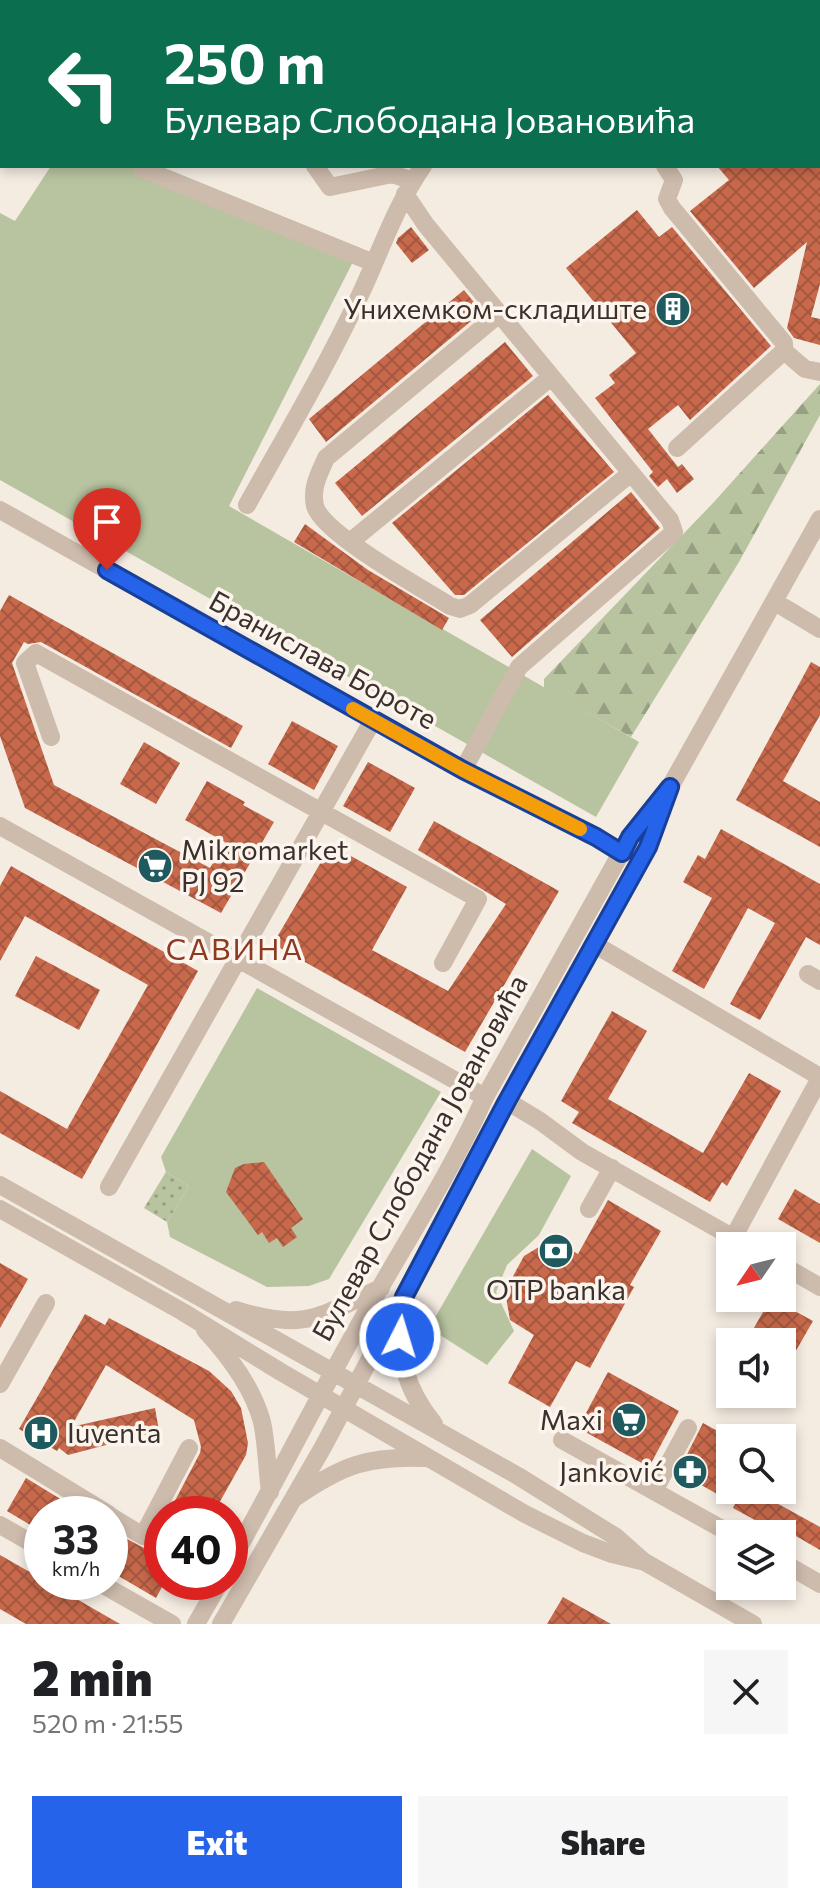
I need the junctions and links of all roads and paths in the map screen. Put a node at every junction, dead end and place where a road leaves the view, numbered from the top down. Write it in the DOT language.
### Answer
graph roads {
  1 [pos="316,168"];
  2 [pos="666,168"];
  3 [pos="142,169"];
  4 [pos="414,180"];
  5 [pos="374,263"];
  6 [pos="499,314"];
  7 [pos="784,351"];
  8 [pos="820,372"];
  9 [pos="551,377"];
  10 [pos="677,448"];
  11 [pos="631,473"];
  12 [pos="247,505"];
  13 [pos="0,510"];
  14 [pos="820,519"];
  15 [pos="350,542"];
  16 [pos="775,602"];
  17 [pos="820,629"];
  18 [pos="373,720"];
  19 [pos="51,737"];
  20 [pos="463,770"];
  21 [pos="670,787"];
  22 [pos="321,811"];
  23 [pos="0,826"];
  24 [pos="622,853"];
  25 [pos="594,944"];
  26 [pos="238,957"];
  27 [pos="443,963"];
  28 [pos="820,1078"];
  29 [pos="485,1097"];
  30 [pos="507,1101"];
  31 [pos="612,1168"];
  32 [pos="0,1185"];
  33 [pos="109,1187"];
  34 [pos="0,1209"];
  35 [pos="589,1209"];
  36 [pos="724,1232"];
  37 [pos="746,1232"];
  38 [pos="796,1273"];
  39 [pos="820,1287"];
  40 [pos="381,1288"];
  41 [pos="404,1297"];
  42 [pos="203,1299"];
  43 [pos="46,1303"];
  44 [pos="192,1317"];
  45 [pos="333,1372"];
  46 [pos="0,1384"];
  47 [pos="356,1384"];
  48 [pos="322,1395"];
  49 [pos="344,1407"];
  50 [pos="688,1428"];
  51 [pos="441,1433"];
  52 [pos="562,1440"];
  53 [pos="0,1448"];
  54 [pos="189,1448"];
  55 [pos="429,1459"];
  56 [pos="654,1491"];
  57 [pos="270,1492"];
  58 [pos="78,1496"];
  59 [pos="290,1501"];
  60 [pos="0,1525"];
  61 [pos="716,1526"];
  62 [pos="128,1527"];
  63 [pos="248,1531"];
  64 [pos="24,1539"];
  65 [pos="643,1561"];
  66 [pos="796,1570"];
  67 [pos="820,1584"];
  68 [pos="128,1599"];
  69 [pos="210,1600"];
  70 [pos="172,1624"];
  71 [pos="196,1624"];
  72 [pos="221,1624"];
  73 [pos="753,1624"];
  1 -- 4 [label="street"];
  2 -- 7 [label="street"];
  3 -- 5 [label="street"];
  4 -- 5 [label="street"];
  4 -- 6 [label="street"];
  5 -- 12 [label="street"];
  6 -- 9 [label="street"];
  6 -- 15 [label="street"];
  7 -- 8 [label="street"];
  7 -- 10 [label="street"];
  9 -- 11 [label="street"];
  9 -- 15 [label="street"];
  11 -- 15 [label="street"];
  11 -- 20 [label="street"];
  13 -- 18 [label="street, Бранислава Бороте"];
  14 -- 16 [label="street, Булевар Слободана Јовановића"];
  16 -- 17 [label="street"];
  16 -- 21 [label="street, Булевар Слободана Јовановића"];
  18 -- 20 [label="street, Бранислава Бороте"];
  18 -- 22 [label="street"];
  19 -- 22 [label="street"];
  20 -- 24 [label="street, Бранислава Бороте"];
  21 -- 24 [label="street, Булевар Слободана Јовановића"];
  21 -- 25 [label="street, Булевар Слободана Јовановића"];
  22 -- 26 [label="street"];
  22 -- 27 [label="street"];
  23 -- 26 [label="street"];
  24 -- 29 [label="street, Булевар Слободана Јовановића"];
  25 -- 28 [label="street"];
  25 -- 30 [label="street, Булевар Слободана Јовановића"];
  26 -- 29 [label="street"];
  26 -- 33 [label="street"];
  28 -- 37 [label="street"];
  29 -- 40 [label="street, Булевар Слободана Јовановића"];
  30 -- 31 [label="street"];
  30 -- 41 [label="street, Булевар Слободана Јовановића"];
  31 -- 35 [label="street"];
  31 -- 36 [label="street"];
  32 -- 42 [label="street"];
  34 -- 44 [label="street"];
  38 -- 39 [label="street"];
  40 -- 42 [label="street"];
  40 -- 45 [label="street, Булевар Слободана Јовановића"];
  41 -- 47 [label="street, Булевар Слободана Јовановића"];
  41 -- 51 [label="street"];
  42 -- 45 [label="street"];
  43 -- 46 [label="street"];
  44 -- 48 [label="street"];
  44 -- 57 [label="street"];
  45 -- 47 [label="street"];
  45 -- 48 [label="street, Булевар Слободана Јовановића"];
  47 -- 49 [label="street, Булевар Слободана Јовановића"];
  47 -- 51 [label="street"];
  48 -- 49 [label="street"];
  48 -- 57 [label="street, Булевар Слободана Јовановића"];
  49 -- 55 [label="street"];
  49 -- 59 [label="street, Булевар Слободана Јовановића"];
  50 -- 56 [label="street"];
  51 -- 65 [label="street"];
  52 -- 56 [label="street"];
  53 -- 58 [label="street"];
  54 -- 62 [label="street"];
  55 -- 59 [label="street"];
  55 -- 65 [label="street"];
  56 -- 61 [label="street"];
  57 -- 63 [label="street, Булевар Слободана Јовановића"];
  59 -- 72 [label="street, Булевар Слободана Јовановића"];
  60 -- 64 [label="street"];
  65 -- 73 [label="street"];
  66 -- 67 [label="street"];
  68 -- 70 [label="street"];
  69 -- 71 [label="street"];
}
